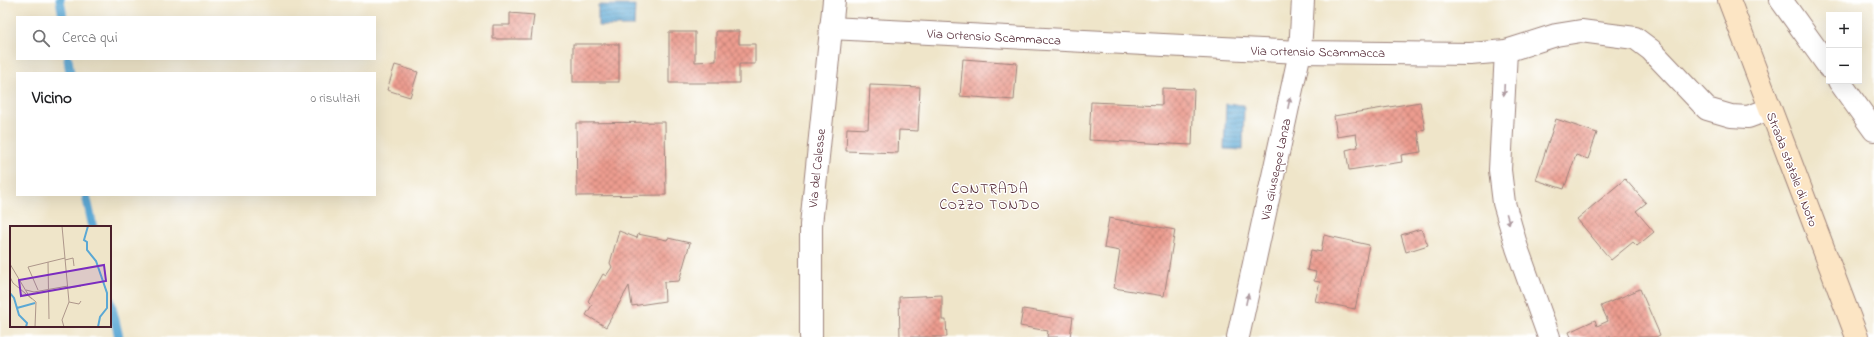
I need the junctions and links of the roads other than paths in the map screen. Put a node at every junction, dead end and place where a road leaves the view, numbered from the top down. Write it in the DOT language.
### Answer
graph roads {
  1 [pos="834,0"];
  2 [pos="1303,0"];
  3 [pos="1729,0"];
  4 [pos="1781,0"];
  5 [pos="830,28"];
  6 [pos="1506,51"];
  7 [pos="1300,52"];
  8 [pos="1826,63"];
  9 [pos="1841,84"];
  10 [pos="1770,109"];
  11 [pos="1874,130"];
  12 [pos="811,337"];
  13 [pos="1238,337"];
  14 [pos="1549,337"];
  15 [pos="1857,337"];
  1 -- 5 [label="street, Via del Calesse"];
  2 -- 7 [label="street, Via Giuseppe Lanza"];
  3 -- 10 [label="main road, Strada statale di Noto"];
  4 -- 8 [label="street"];
  5 -- 7 [label="street, Via Ortensio Scammacca"];
  5 -- 12 [label="street, Via del Calesse"];
  6 -- 7 [label="street, Via Ortensio Scammacca"];
  6 -- 10 [label="street, Via Ortensio Scammacca"];
  6 -- 14 [label="street, one-way"];
  13 -- 7 [label="street, Via Giuseppe Lanza, one-way"];
  9 -- 11 [label="street"];
  10 -- 15 [label="main road, Strada statale di Noto"];
}
